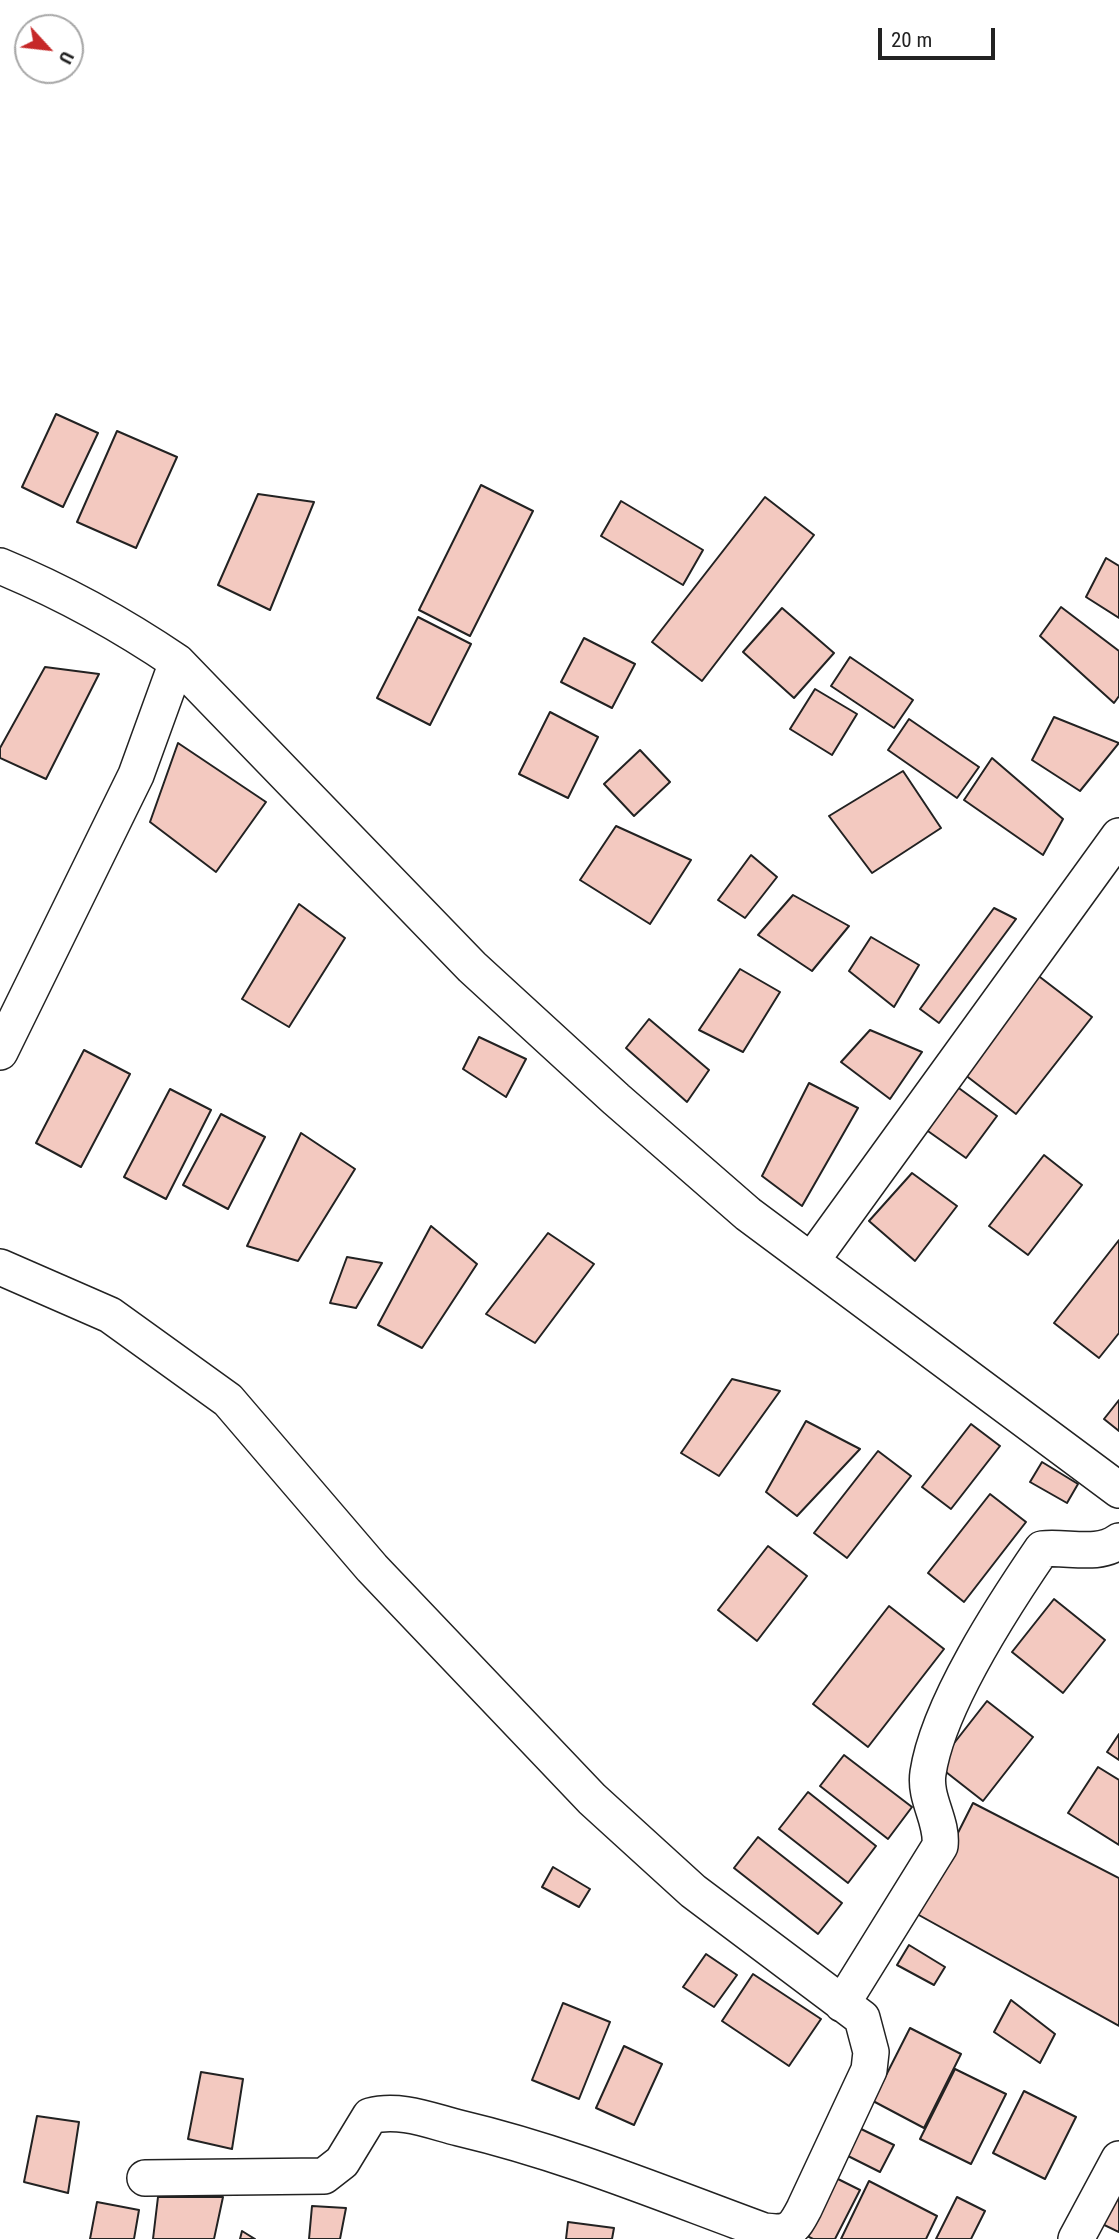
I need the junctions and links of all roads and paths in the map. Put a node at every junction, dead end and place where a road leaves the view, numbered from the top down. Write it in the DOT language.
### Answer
graph roads {
  1 [pos="0,566"];
  2 [pos="177,662"];
  3 [pos="1119,836"];
  4 [pos="0,1052"];
  5 [pos="812,1260"];
  6 [pos="0,1267"];
  7 [pos="1119,1490"];
  8 [pos="1119,1541"];
  9 [pos="842,2004"];
  10 [pos="1119,2159"];
  11 [pos="145,2178"];
  12 [pos="1076,2239"];
  1 -- 2 [label="street"];
  2 -- 4 [label="street"];
  2 -- 5 [label="street"];
  3 -- 5 [label="street"];
  5 -- 7 [label="street"];
  6 -- 9 [label="street"];
  8 -- 9 [label="street"];
  9 -- 11 [label="street"];
  10 -- 12 [label="street"];
}
